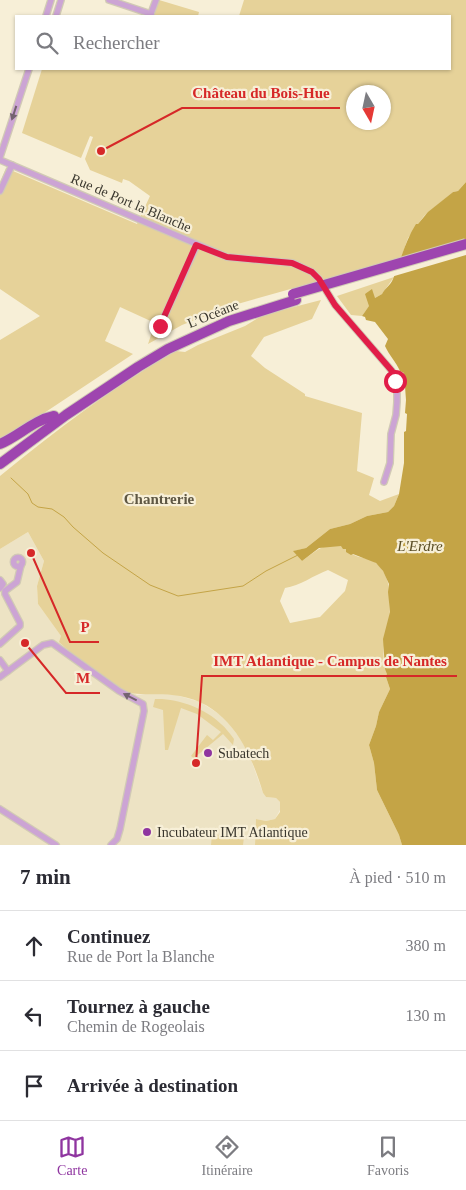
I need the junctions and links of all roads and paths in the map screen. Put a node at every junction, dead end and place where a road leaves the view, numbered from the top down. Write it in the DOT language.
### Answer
graph roads {
  1 [pos="51,0"];
  2 [pos="61,0"];
  3 [pos="110,0"];
  4 [pos="156,0"];
  5 [pos="46,15"];
  6 [pos="56,15"];
  7 [pos="151,15"];
  8 [pos="29,70"];
  9 [pos="0,158"];
  10 [pos="12,166"];
  11 [pos="0,191"];
  12 [pos="466,244"];
  13 [pos="196,245"];
  14 [pos="466,250"];
  15 [pos="294,297"];
  16 [pos="160,326"];
  17 [pos="54,416"];
  18 [pos="0,444"];
  19 [pos="0,457"];
  20 [pos="0,464"];
  21 [pos="384,482"];
  22 [pos="21,566"];
  23 [pos="0,580"];
  24 [pos="2,589"];
  25 [pos="1,642"];
  26 [pos="0,660"];
  27 [pos="8,671"];
  28 [pos="0,677"];
  29 [pos="0,809"];
  30 [pos="56,845"];
  31 [pos="111,845"];
  1 -- 5 [label="street"];
  2 -- 6 [label="street"];
  3 -- 7 [label="street"];
  4 -- 7 [label="street"];
  8 -- 9 [label="street, one-way"];
  9 -- 10 [label="street, Rue de Port la Blanche"];
  10 -- 11 [label="street"];
  10 -- 13 [label="street, Rue de Port la Blanche"];
  12 -- 15 [label="highway, L’Océane, bridge"];
  13 -- 16 [label="street"];
  13 -- 21 [label="street, Rue de Port la Blanche"];
  14 -- 15 [label="highway, L’Océane"];
  15 -- 17 [label="highway, L’Océane"];
  15 -- 20 [label="highway, L’Océane"];
  17 -- 18 [label="highway"];
  17 -- 19 [label="highway, L’Océane"];
  22 -- 24 [label="street"];
  23 -- 24 [label="street"];
  24 -- 25 [label="street"];
  26 -- 27 [label="street"];
  27 -- 28 [label="street"];
  31 -- 27 [label="street, one-way"];
  29 -- 30 [label="street"];
}
